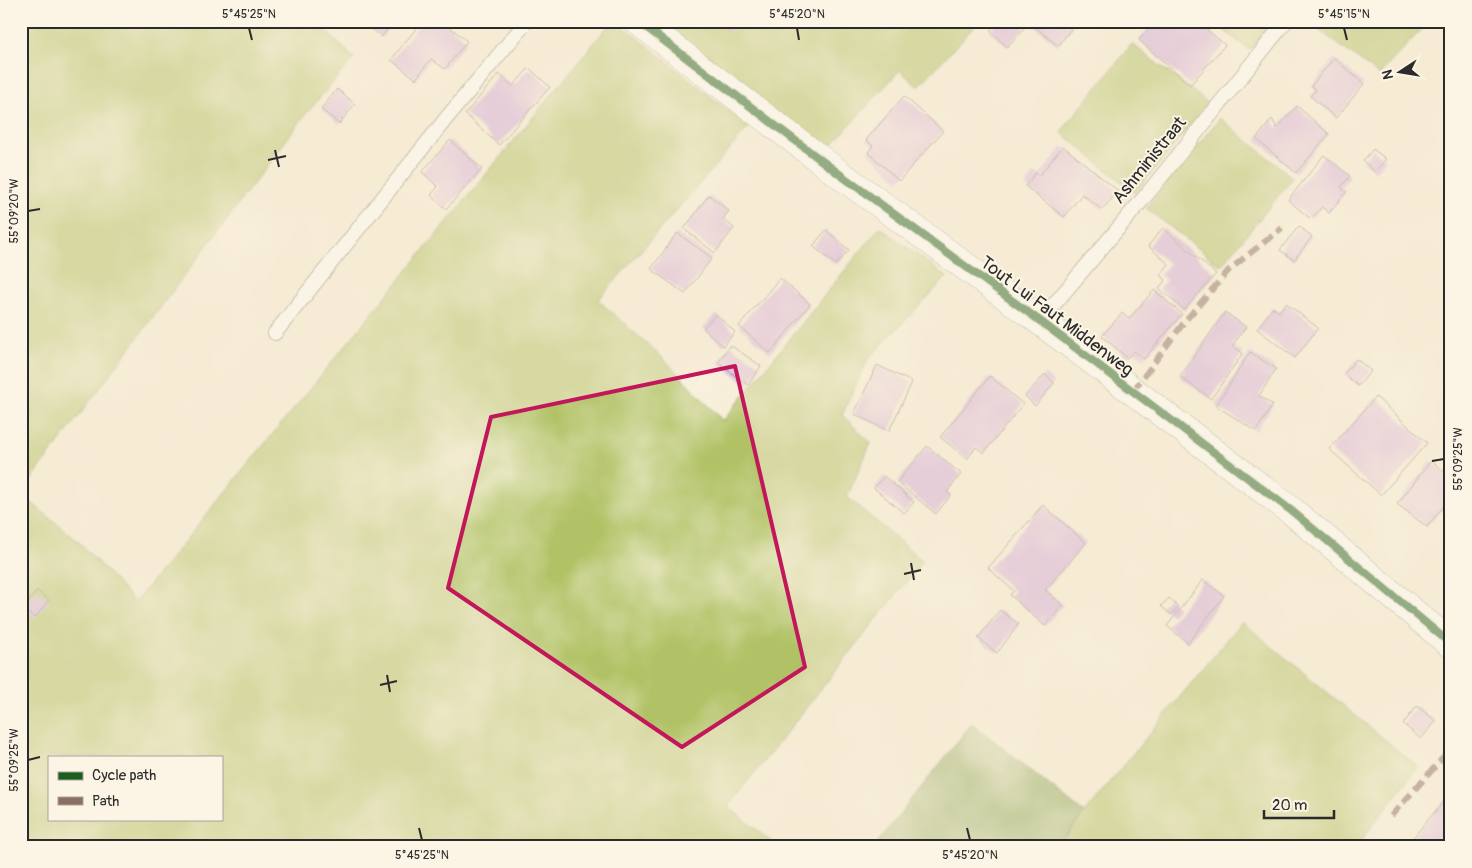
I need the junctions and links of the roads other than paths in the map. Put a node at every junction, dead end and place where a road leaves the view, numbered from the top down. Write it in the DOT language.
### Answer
graph roads {
  1 [pos="527,21"];
  2 [pos="638,21"];
  3 [pos="1286,21"];
  4 [pos="1040,321"];
  5 [pos="275,333"];
  6 [pos="1451,644"];
  1 -- 5 [label="lane"];
  2 -- 4 [label="street, Tout Lui Faut Middenweg"];
  3 -- 4 [label="lane, Ashministraat"];
  4 -- 6 [label="street, Tout Lui Faut Middenweg"];
}
